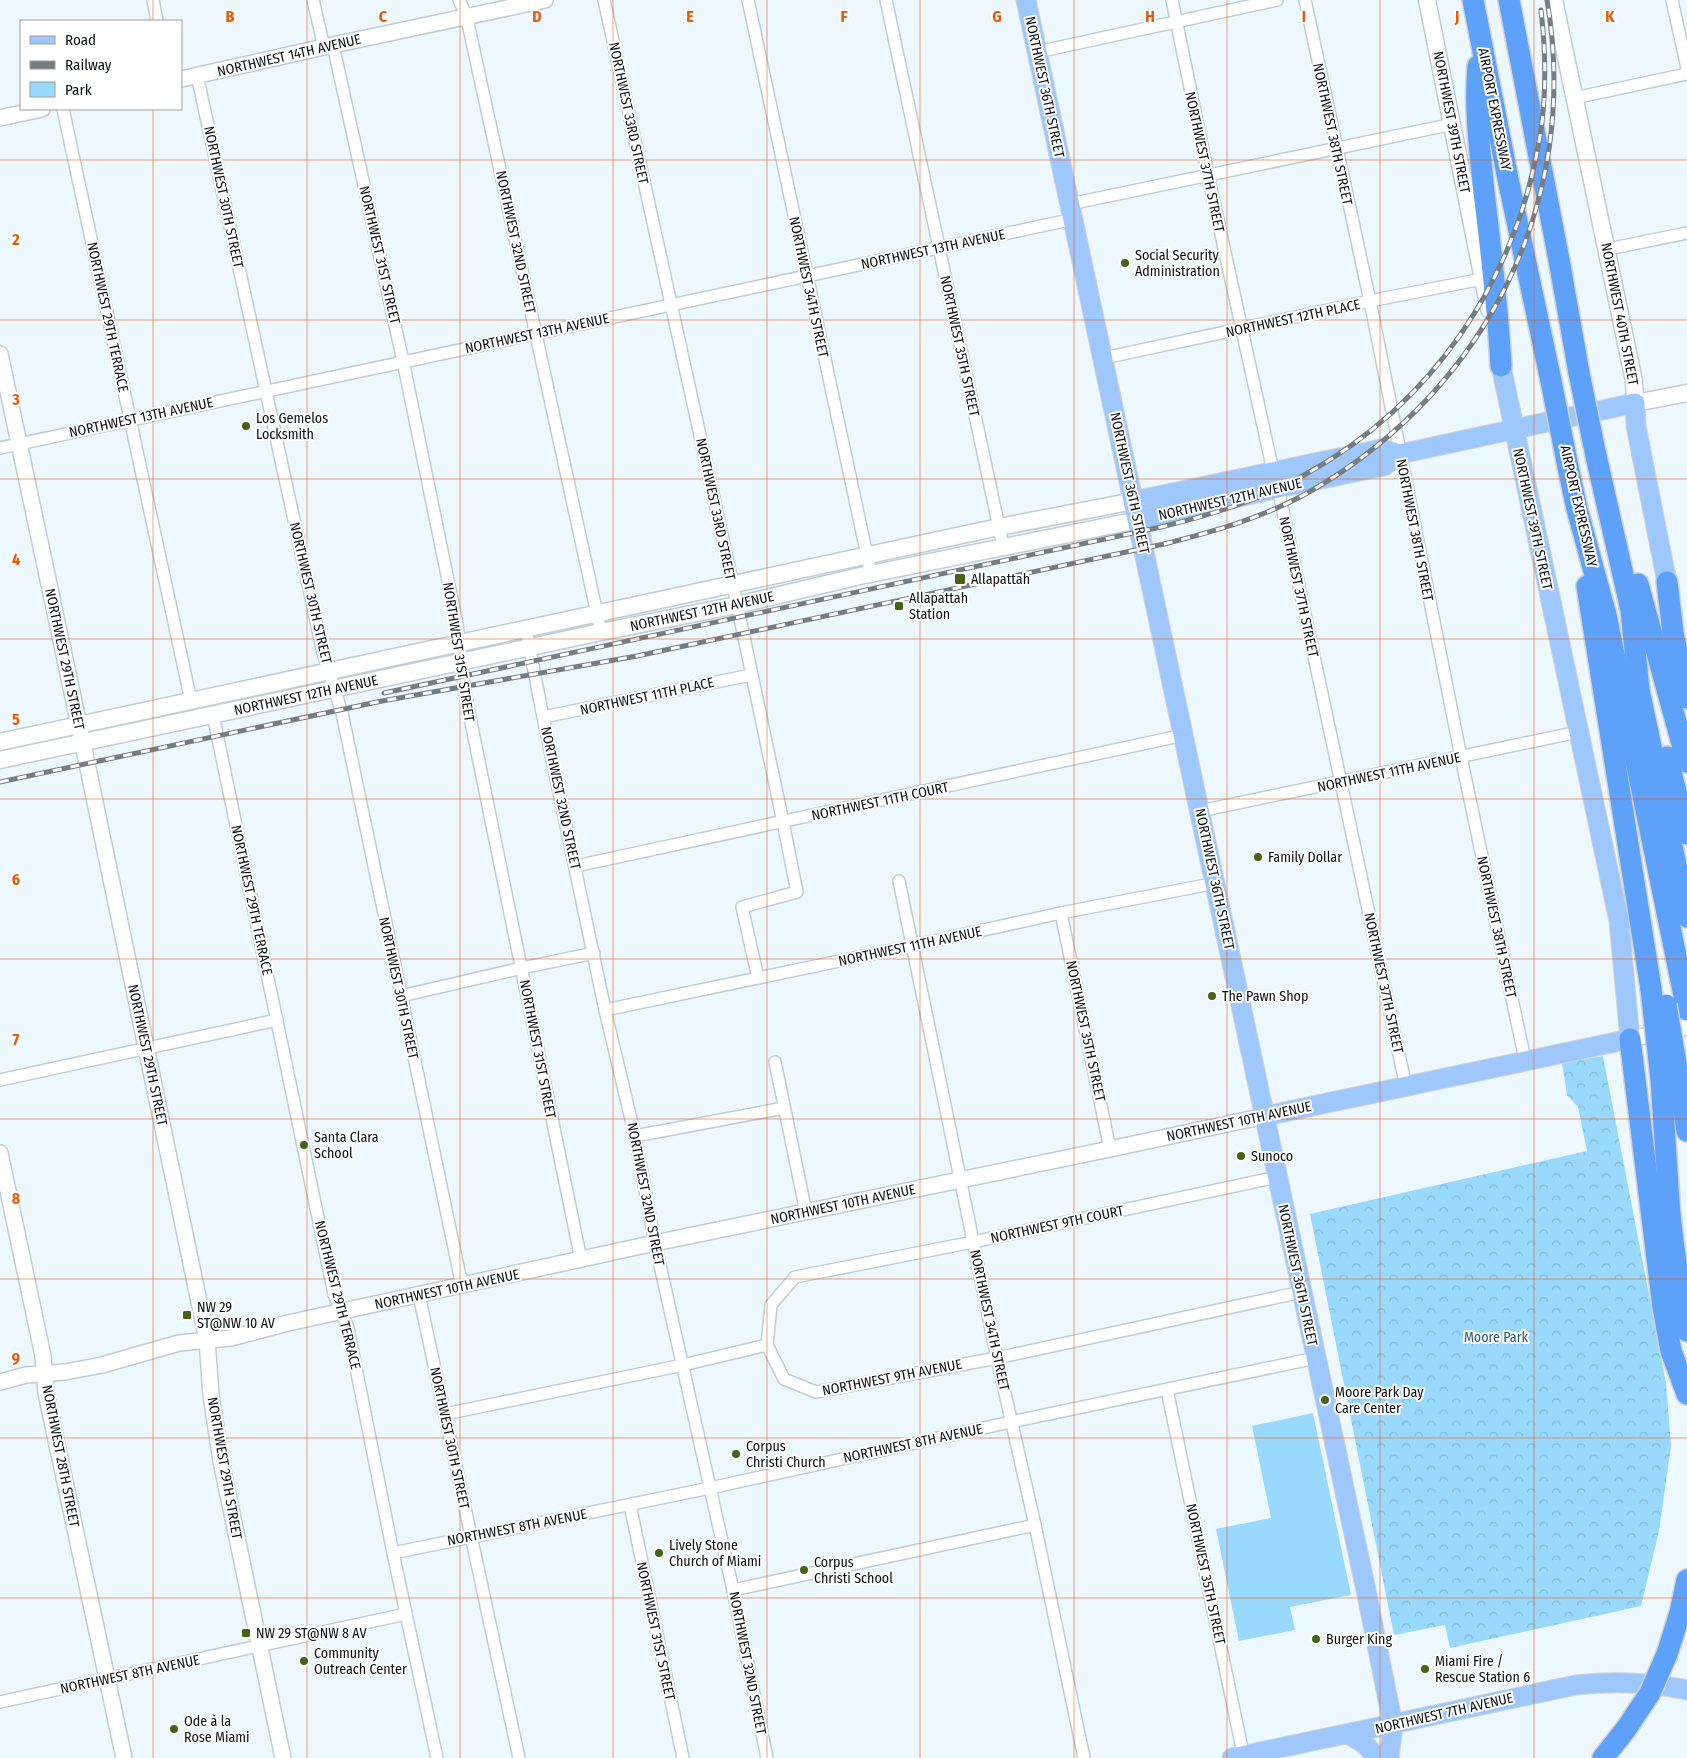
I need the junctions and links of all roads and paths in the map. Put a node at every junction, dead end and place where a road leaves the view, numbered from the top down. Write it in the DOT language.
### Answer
graph roads {
  1 [pos="153,0"];
  2 [pos="313,0"];
  3 [pos="459,0"];
  4 [pos="544,0"];
  5 [pos="604,0"];
  6 [pos="748,0"];
  7 [pos="886,0"];
  8 [pos="1026,0"];
  9 [pos="1172,0"];
  10 [pos="1277,0"];
  11 [pos="1305,0"];
  12 [pos="1427,0"];
  13 [pos="1473,0"];
  14 [pos="1508,0"];
  15 [pos="1554,0"];
  16 [pos="1672,0"];
  17 [pos="467,18"];
  18 [pos="157,20"];
  19 [pos="1176,22"];
  20 [pos="1480,36"];
  21 [pos="328,46"];
  22 [pos="1038,52"];
  23 [pos="1687,68"];
  24 [pos="1687,74"];
  25 [pos="197,75"];
  26 [pos="182,79"];
  27 [pos="1574,98"];
  28 [pos="37,110"];
  29 [pos="63,110"];
  30 [pos="0,118"];
  31 [pos="1453,124"];
  32 [pos="1336,149"];
  33 [pos="1208,175"];
  34 [pos="1072,211"];
  35 [pos="1687,233"];
  36 [pos="939,247"];
  37 [pos="1608,249"];
  38 [pos="806,276"];
  39 [pos="1482,279"];
  40 [pos="1370,301"];
  41 [pos="672,304"];
  42 [pos="1241,330"];
  43 [pos="536,334"];
  44 [pos="0,354"];
  45 [pos="1104,358"];
  46 [pos="404,361"];
  47 [pos="1501,366"];
  48 [pos="266,390"];
  49 [pos="1687,393"];
  50 [pos="1635,403"];
  51 [pos="130,419"];
  52 [pos="1514,430"];
  53 [pos="19,444"];
  54 [pos="0,448"];
  55 [pos="1400,454"];
  56 [pos="1275,479"];
  57 [pos="1134,501"];
  58 [pos="1577,509"];
  59 [pos="1608,515"];
  60 [pos="1138,520"];
  61 [pos="999,527"];
  62 [pos="1003,546"];
  63 [pos="867,556"];
  64 [pos="871,574"];
  65 [pos="1667,582"];
  66 [pos="733,585"];
  67 [pos="737,605"];
  68 [pos="1631,610"];
  69 [pos="597,615"];
  70 [pos="526,630"];
  71 [pos="600,632"];
  72 [pos="459,644"];
  73 [pos="530,647"];
  74 [pos="1687,659"];
  75 [pos="461,662"];
  76 [pos="329,672"];
  77 [pos="751,675"];
  78 [pos="274,684"];
  79 [pos="334,689"];
  80 [pos="1687,698"];
  81 [pos="191,701"];
  82 [pos="213,715"];
  83 [pos="543,717"];
  84 [pos="79,725"];
  85 [pos="138,731"];
  86 [pos="1578,732"];
  87 [pos="1184,735"];
  88 [pos="0,742"];
  89 [pos="83,743"];
  90 [pos="1461,757"];
  91 [pos="0,760"];
  92 [pos="1687,762"];
  93 [pos="1341,782"];
  94 [pos="1200,811"];
  95 [pos="784,822"];
  96 [pos="1687,834"];
  97 [pos="576,866"];
  98 [pos="899,881"];
  99 [pos="1216,883"];
  100 [pos="1061,912"];
  101 [pos="1687,918"];
  102 [pos="911,946"];
  103 [pos="594,953"];
  104 [pos="522,968"];
  105 [pos="758,978"];
  106 [pos="1671,995"];
  107 [pos="401,996"];
  108 [pos="605,1010"];
  109 [pos="277,1020"];
  110 [pos="1687,1027"];
  111 [pos="1630,1039"];
  112 [pos="146,1049"];
  113 [pos="1526,1060"];
  114 [pos="775,1062"];
  115 [pos="1669,1077"];
  116 [pos="0,1080"];
  117 [pos="1406,1086"];
  118 [pos="784,1108"];
  119 [pos="1264,1116"];
  120 [pos="1687,1131"];
  121 [pos="635,1136"];
  122 [pos="1666,1142"];
  123 [pos="1110,1149"];
  124 [pos="0,1153"];
  125 [pos="1276,1177"];
  126 [pos="961,1179"];
  127 [pos="806,1212"];
  128 [pos="973,1242"];
  129 [pos="655,1243"];
  130 [pos="1687,1254"];
  131 [pos="580,1260"];
  132 [pos="462,1286"];
  133 [pos="1302,1292"];
  134 [pos="419,1295"];
  135 [pos="341,1311"];
  136 [pos="1687,1330"];
  137 [pos="207,1340"];
  138 [pos="767,1345"];
  139 [pos="997,1358"];
  140 [pos="1316,1358"];
  141 [pos="684,1365"];
  142 [pos="45,1374"];
  143 [pos="0,1382"];
  144 [pos="1167,1390"];
  145 [pos="1687,1394"];
  146 [pos="445,1414"];
  147 [pos="1011,1422"];
  148 [pos="710,1488"];
  149 [pos="630,1505"];
  150 [pos="1035,1525"];
  151 [pos="471,1536"];
  152 [pos="393,1553"];
  153 [pos="1687,1580"];
  154 [pos="733,1590"];
  155 [pos="406,1614"];
  156 [pos="259,1646"];
  157 [pos="108,1678"];
  158 [pos="1687,1690"];
  159 [pos="0,1702"];
  160 [pos="1393,1725"];
  161 [pos="1347,1734"];
  162 [pos="1240,1757"];
  163 [pos="124,1758"];
  164 [pos="283,1758"];
  165 [pos="437,1758"];
  166 [pos="519,1758"];
  167 [pos="683,1758"];
  168 [pos="767,1758"];
  169 [pos="1084,1758"];
  170 [pos="1376,1758"];
  171 [pos="1389,1758"];
  172 [pos="1603,1758"];
  1 -- 18 [label="street"];
  2 -- 21 [label="street, NORTHWEST 31ST STREET"];
  3 -- 17 [label="street, NORTHWEST 32ND STREET"];
  4 -- 17 [label="street, NORTHWEST 14TH AVENUE"];
  5 -- 41 [label="street, NORTHWEST 33RD STREET"];
  6 -- 38 [label="street, NORTHWEST 34TH STREET"];
  7 -- 36 [label="street, NORTHWEST 35TH STREET"];
  8 -- 22 [label="main road, NORTHWEST 36TH STREET"];
  9 -- 19 [label="street, NORTHWEST 37TH STREET"];
  10 -- 19 [label="street"];
  11 -- 32 [label="street, NORTHWEST 38TH STREET"];
  12 -- 31 [label="main road, NORTHWEST 39TH STREET"];
  13 -- 20 [label="highway, AIRPORT EXPRESSWAY"];
  14 -- 59 [label="highway, AIRPORT EXPRESSWAY, bridge"];
  15 -- 27 [label="main road, NORTHWEST 40TH STREET"];
  16 -- 23 [label="street"];
  17 -- 21 [label="street, NORTHWEST 14TH AVENUE"];
  17 -- 43 [label="street, NORTHWEST 32ND STREET"];
  19 -- 22 [label="street"];
  19 -- 33 [label="street, NORTHWEST 37TH STREET"];
  20 -- 47 [label="highway"];
  20 -- 58 [label="highway, AIRPORT EXPRESSWAY, bridge"];
  21 -- 25 [label="street, NORTHWEST 14TH AVENUE"];
  21 -- 46 [label="street, NORTHWEST 31ST STREET"];
  22 -- 34 [label="main road, NORTHWEST 36TH STREET"];
  24 -- 27 [label="street"];
  25 -- 26 [label="street, NORTHWEST 14TH AVENUE"];
  25 -- 48 [label="street, NORTHWEST 30TH STREET"];
  27 -- 37 [label="main road, NORTHWEST 40TH STREET"];
  28 -- 30 [label="street"];
  29 -- 51 [label="street, NORTHWEST 29TH TERRACE"];
  31 -- 32 [label="street, NORTHWEST 13TH AVENUE"];
  31 -- 39 [label="main road, NORTHWEST 39TH STREET"];
  32 -- 33 [label="street, NORTHWEST 13TH AVENUE"];
  32 -- 40 [label="street, NORTHWEST 38TH STREET"];
  33 -- 34 [label="street, NORTHWEST 13TH AVENUE"];
  33 -- 42 [label="street, NORTHWEST 37TH STREET"];
  34 -- 36 [label="street, NORTHWEST 13TH AVENUE"];
  34 -- 45 [label="main road, NORTHWEST 36TH STREET"];
  35 -- 37 [label="street"];
  36 -- 38 [label="street, NORTHWEST 13TH AVENUE"];
  36 -- 61 [label="street, NORTHWEST 35TH STREET"];
  37 -- 50 [label="main road, NORTHWEST 40TH STREET"];
  38 -- 41 [label="street, NORTHWEST 13TH AVENUE"];
  38 -- 63 [label="street, NORTHWEST 34TH STREET"];
  39 -- 40 [label="street, NORTHWEST 12TH PLACE"];
  39 -- 47 [label="main road, NORTHWEST 39TH STREET"];
  40 -- 42 [label="street, NORTHWEST 12TH PLACE"];
  40 -- 55 [label="street, NORTHWEST 38TH STREET"];
  41 -- 43 [label="street, NORTHWEST 13TH AVENUE"];
  41 -- 66 [label="street, NORTHWEST 33RD STREET"];
  42 -- 45 [label="street, NORTHWEST 12TH PLACE"];
  42 -- 56 [label="street, NORTHWEST 37TH STREET"];
  43 -- 46 [label="street, NORTHWEST 13TH AVENUE"];
  43 -- 69 [label="street, NORTHWEST 32ND STREET"];
  44 -- 53 [label="street, NORTHWEST 29TH STREET"];
  45 -- 57 [label="main road, NORTHWEST 36TH STREET"];
  46 -- 48 [label="street, NORTHWEST 13TH AVENUE"];
  46 -- 72 [label="street, NORTHWEST 31ST STREET"];
  47 -- 52 [label="main road, NORTHWEST 39TH STREET"];
  48 -- 51 [label="street, NORTHWEST 13TH AVENUE"];
  48 -- 76 [label="street, NORTHWEST 30TH STREET"];
  49 -- 50 [label="main road, NORTHWEST 12TH AVENUE"];
  50 -- 52 [label="main road, NORTHWEST 12TH AVENUE"];
  50 -- 65 [label="main road, NORTHWEST 40TH STREET"];
  51 -- 53 [label="street, NORTHWEST 13TH AVENUE"];
  51 -- 81 [label="street, NORTHWEST 29TH TERRACE"];
  52 -- 55 [label="main road, NORTHWEST 12TH AVENUE"];
  52 -- 86 [label="main road, NORTHWEST 39TH STREET"];
  53 -- 54 [label="street, NORTHWEST 13TH AVENUE"];
  53 -- 84 [label="street, NORTHWEST 29TH STREET"];
  55 -- 56 [label="main road, NORTHWEST 12TH AVENUE"];
  55 -- 90 [label="street, NORTHWEST 38TH STREET"];
  56 -- 57 [label="main road, NORTHWEST 12TH AVENUE"];
  56 -- 60 [label="main road, NORTHWEST 12TH AVENUE"];
  56 -- 93 [label="street, NORTHWEST 37TH STREET"];
  57 -- 60 [label="main road, NORTHWEST 36TH STREET"];
  57 -- 61 [label="main road, NORTHWEST 12TH AVENUE"];
  58 -- 106 [label="highway, AIRPORT EXPRESSWAY"];
  58 -- 106 [label="highway"];
  59 -- 68 [label="highway, AIRPORT EXPRESSWAY"];
  59 -- 92 [label="highway"];
  60 -- 62 [label="main road, NORTHWEST 12TH AVENUE"];
  60 -- 87 [label="main road, NORTHWEST 36TH STREET"];
  61 -- 62 [label="street, NORTHWEST 35TH STREET"];
  61 -- 63 [label="main road, NORTHWEST 12TH AVENUE"];
  62 -- 64 [label="main road, NORTHWEST 12TH AVENUE"];
  63 -- 64 [label="street, NORTHWEST 34TH STREET"];
  63 -- 66 [label="main road, NORTHWEST 12TH AVENUE"];
  64 -- 67 [label="main road, NORTHWEST 12TH AVENUE"];
  65 -- 74 [label="main road, NORTHWEST 40TH STREET"];
  65 -- 80 [label="highway"];
  66 -- 67 [label="street, NORTHWEST 33RD STREET"];
  66 -- 69 [label="main road, NORTHWEST 12TH AVENUE"];
  67 -- 71 [label="main road, NORTHWEST 12TH AVENUE"];
  67 -- 77 [label="street, NORTHWEST 33RD STREET"];
  68 -- 96 [label="highway"];
  68 -- 101 [label="highway, AIRPORT EXPRESSWAY"];
  69 -- 70 [label="main road, NORTHWEST 12TH AVENUE"];
  69 -- 71 [label="street, NORTHWEST 32ND STREET"];
  70 -- 72 [label="main road, NORTHWEST 12TH AVENUE"];
  70 -- 73 [label="street, NORTHWEST 32ND STREET"];
  71 -- 73 [label="main road, NORTHWEST 12TH AVENUE"];
  72 -- 75 [label="street, NORTHWEST 31ST STREET"];
  72 -- 76 [label="main road, NORTHWEST 12TH AVENUE"];
  73 -- 75 [label="main road, NORTHWEST 12TH AVENUE"];
  73 -- 83 [label="street, NORTHWEST 32ND STREET"];
  75 -- 79 [label="main road, NORTHWEST 12TH AVENUE"];
  75 -- 104 [label="street, NORTHWEST 31ST STREET"];
  76 -- 78 [label="main road, NORTHWEST 12TH AVENUE"];
  76 -- 79 [label="street, NORTHWEST 30TH STREET"];
  77 -- 83 [label="street, NORTHWEST 11TH PLACE"];
  77 -- 95 [label="street, NORTHWEST 33RD STREET"];
  78 -- 81 [label="main road, NORTHWEST 12TH AVENUE"];
  78 -- 82 [label="main road"];
  79 -- 82 [label="main road, NORTHWEST 12TH AVENUE"];
  79 -- 107 [label="street, NORTHWEST 30TH STREET"];
  81 -- 84 [label="main road, NORTHWEST 12TH AVENUE"];
  81 -- 85 [label="main road"];
  82 -- 85 [label="main road, NORTHWEST 12TH AVENUE"];
  82 -- 109 [label="street, NORTHWEST 29TH TERRACE"];
  83 -- 97 [label="street, NORTHWEST 32ND STREET"];
  84 -- 88 [label="main road, NORTHWEST 12TH AVENUE"];
  84 -- 89 [label="street, NORTHWEST 29TH STREET"];
  85 -- 89 [label="main road, NORTHWEST 12TH AVENUE"];
  86 -- 90 [label="street, NORTHWEST 11TH AVENUE"];
  86 -- 111 [label="main road, NORTHWEST 39TH STREET"];
  87 -- 94 [label="main road, NORTHWEST 36TH STREET"];
  87 -- 95 [label="street, NORTHWEST 11TH COURT"];
  89 -- 91 [label="main road, NORTHWEST 12TH AVENUE"];
  89 -- 112 [label="street, NORTHWEST 29TH STREET"];
  90 -- 93 [label="street, NORTHWEST 11TH AVENUE"];
  90 -- 113 [label="street, NORTHWEST 38TH STREET"];
  93 -- 94 [label="street, NORTHWEST 11TH AVENUE"];
  93 -- 117 [label="street, NORTHWEST 37TH STREET"];
  94 -- 99 [label="main road, NORTHWEST 36TH STREET"];
  95 -- 97 [label="street, NORTHWEST 11TH COURT"];
  95 -- 105 [label="street, NORTHWEST 33RD STREET"];
  97 -- 103 [label="street, NORTHWEST 32ND STREET"];
  98 -- 102 [label="street, NORTHWEST 34TH STREET"];
  99 -- 100 [label="street, NORTHWEST 11TH AVENUE"];
  99 -- 119 [label="main road, NORTHWEST 36TH STREET"];
  100 -- 102 [label="street, NORTHWEST 11TH AVENUE"];
  100 -- 123 [label="street, NORTHWEST 35TH STREET"];
  102 -- 105 [label="street, NORTHWEST 11TH AVENUE"];
  102 -- 126 [label="street, NORTHWEST 34TH STREET"];
  103 -- 104 [label="street"];
  103 -- 108 [label="street, NORTHWEST 32ND STREET"];
  104 -- 107 [label="street"];
  104 -- 131 [label="street, NORTHWEST 31ST STREET"];
  105 -- 108 [label="street, NORTHWEST 11TH AVENUE"];
  106 -- 115 [label="highway, bridge"];
  107 -- 132 [label="street, NORTHWEST 30TH STREET"];
  108 -- 121 [label="street, NORTHWEST 32ND STREET"];
  109 -- 112 [label="street"];
  109 -- 135 [label="street, NORTHWEST 29TH TERRACE"];
  110 -- 111 [label="street, NORTHWEST 10TH AVENUE"];
  111 -- 113 [label="main road, NORTHWEST 10TH AVENUE"];
  111 -- 145 [label="highway"];
  112 -- 116 [label="street"];
  112 -- 137 [label="street, NORTHWEST 29TH STREET"];
  113 -- 117 [label="main road, NORTHWEST 10TH AVENUE"];
  114 -- 118 [label="street"];
  115 -- 120 [label="highway"];
  115 -- 122 [label="highway"];
  117 -- 119 [label="main road, NORTHWEST 10TH AVENUE"];
  118 -- 121 [label="street"];
  118 -- 127 [label="street"];
  119 -- 123 [label="street, NORTHWEST 10TH AVENUE"];
  119 -- 125 [label="main road, NORTHWEST 36TH STREET"];
  121 -- 129 [label="street, NORTHWEST 32ND STREET"];
  122 -- 130 [label="highway"];
  122 -- 136 [label="highway"];
  123 -- 126 [label="street, NORTHWEST 10TH AVENUE"];
  124 -- 142 [label="street, NORTHWEST 28TH STREET"];
  125 -- 128 [label="street, NORTHWEST 9TH COURT"];
  125 -- 133 [label="main road, NORTHWEST 36TH STREET"];
  126 -- 127 [label="street, NORTHWEST 10TH AVENUE"];
  126 -- 128 [label="street, NORTHWEST 34TH STREET"];
  127 -- 129 [label="street, NORTHWEST 10TH AVENUE"];
  128 -- 138 [label="street, NORTHWEST 9TH COURT"];
  128 -- 139 [label="street, NORTHWEST 34TH STREET"];
  129 -- 131 [label="street, NORTHWEST 10TH AVENUE"];
  129 -- 141 [label="street, NORTHWEST 32ND STREET"];
  131 -- 132 [label="street, NORTHWEST 10TH AVENUE"];
  132 -- 134 [label="street, NORTHWEST 10TH AVENUE"];
  133 -- 139 [label="street, NORTHWEST 9TH AVENUE"];
  133 -- 140 [label="main road, NORTHWEST 36TH STREET"];
  134 -- 135 [label="street, NORTHWEST 10TH AVENUE"];
  134 -- 146 [label="street, NORTHWEST 30TH STREET"];
  135 -- 137 [label="street, NORTHWEST 10TH AVENUE"];
  135 -- 152 [label="street, NORTHWEST 29TH TERRACE"];
  137 -- 142 [label="street, NORTHWEST 10TH AVENUE"];
  137 -- 156 [label="street, NORTHWEST 29TH STREET"];
  138 -- 139 [label="street, NORTHWEST 9TH AVENUE"];
  138 -- 141 [label="street"];
  139 -- 147 [label="street, NORTHWEST 34TH STREET"];
  140 -- 144 [label="street, NORTHWEST 8TH AVENUE"];
  140 -- 160 [label="main road, NORTHWEST 36TH STREET"];
  141 -- 146 [label="street"];
  141 -- 148 [label="street, NORTHWEST 32ND STREET"];
  142 -- 143 [label="street, NORTHWEST 10TH AVENUE"];
  142 -- 157 [label="street, NORTHWEST 28TH STREET"];
  144 -- 147 [label="street, NORTHWEST 8TH AVENUE"];
  144 -- 162 [label="street, NORTHWEST 35TH STREET"];
  146 -- 151 [label="street, NORTHWEST 30TH STREET"];
  147 -- 148 [label="street, NORTHWEST 8TH AVENUE"];
  147 -- 150 [label="street, NORTHWEST 34TH STREET"];
  148 -- 149 [label="street, NORTHWEST 8TH AVENUE"];
  148 -- 154 [label="street, NORTHWEST 32ND STREET"];
  149 -- 151 [label="street, NORTHWEST 8TH AVENUE"];
  149 -- 167 [label="street, NORTHWEST 31ST STREET"];
  150 -- 154 [label="street"];
  150 -- 169 [label="street, NORTHWEST 34TH STREET"];
  151 -- 152 [label="street, NORTHWEST 8TH AVENUE"];
  151 -- 166 [label="street, NORTHWEST 30TH STREET"];
  152 -- 155 [label="street, NORTHWEST 29TH TERRACE"];
  153 -- 172 [label="highway, bridge"];
  154 -- 168 [label="street, NORTHWEST 32ND STREET"];
  155 -- 156 [label="street, NORTHWEST 8TH AVENUE"];
  155 -- 165 [label="street, NORTHWEST 29TH TERRACE"];
  156 -- 157 [label="street, NORTHWEST 8TH AVENUE"];
  156 -- 164 [label="street, NORTHWEST 29TH STREET"];
  157 -- 159 [label="street, NORTHWEST 8TH AVENUE"];
  157 -- 163 [label="street, NORTHWEST 28TH STREET"];
  158 -- 160 [label="main road, NORTHWEST 7TH AVENUE"];
  160 -- 161 [label="main road, NORTHWEST 7TH AVENUE"];
  160 -- 171 [label="main road, NORTHWEST 36TH STREET"];
  161 -- 162 [label="main road, NORTHWEST 7TH AVENUE"];
  161 -- 170 [label="main road"];
}
